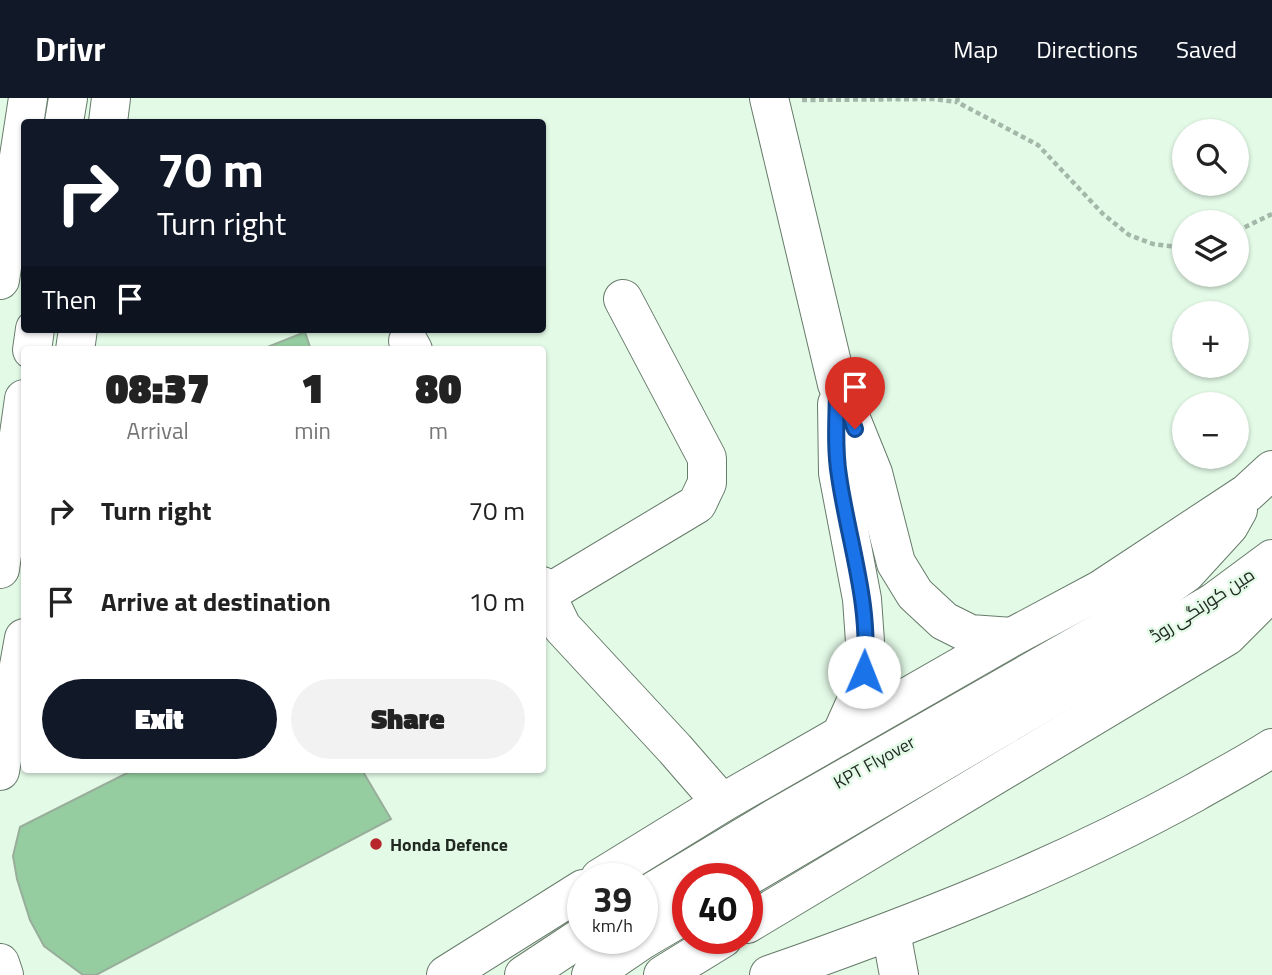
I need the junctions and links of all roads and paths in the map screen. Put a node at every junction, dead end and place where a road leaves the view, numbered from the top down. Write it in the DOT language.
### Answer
graph roads {
  1 [pos="28,98"];
  2 [pos="68,98"];
  3 [pos="111,98"];
  4 [pos="770,99"];
  5 [pos="957,100"];
  6 [pos="25,119"];
  7 [pos="64,119"];
  8 [pos="108,119"];
  9 [pos="21,144"];
  10 [pos="1272,214"];
  11 [pos="1249,225"];
  12 [pos="1172,246"];
  13 [pos="0,281"];
  14 [pos="623,299"];
  15 [pos="837,384"];
  16 [pos="21,420"];
  17 [pos="1260,482"];
  18 [pos="1272,559"];
  19 [pos="0,569"];
  20 [pos="1272,586"];
  21 [pos="546,589"];
  22 [pos="546,592"];
  23 [pos="1012,637"];
  24 [pos="1120,639"];
  25 [pos="21,655"];
  26 [pos="841,735"];
  27 [pos="1272,748"];
  28 [pos="0,771"];
  29 [pos="722,803"];
  30 [pos="624,863"];
  31 [pos="763,867"];
  32 [pos="658,888"];
  33 [pos="567,899"];
  34 [pos="763,914"];
  35 [pos="672,922"];
  36 [pos="891,932"];
  37 [pos="567,947"];
  38 [pos="697,954"];
  39 [pos="0,963"];
  40 [pos="4,975"];
  41 [pos="446,975"];
  42 [pos="524,975"];
  43 [pos="591,975"];
  44 [pos="663,975"];
  45 [pos="769,975"];
  46 [pos="899,975"];
  1 -- 6 [label="main road"];
  2 -- 7 [label="main road"];
  3 -- 8 [label="main road"];
  4 -- 5 [label="path"];
  4 -- 15 [label="main road"];
  5 -- 12 [label="path"];
  9 -- 13 [label="main road"];
  10 -- 11 [label="path"];
  14 -- 21 [label="main road"];
  15 -- 23 [label="main road"];
  15 -- 26 [label="main road"];
  16 -- 19 [label="main road"];
  17 -- 23 [label="main road"];
  17 -- 24 [label="main road, مین کورنگی روڈ"];
  18 -- 24 [label="main road, مین کورنگی روڈ"];
  20 -- 34 [label="main road"];
  22 -- 29 [label="main road"];
  23 -- 26 [label="main road"];
  24 -- 31 [label="main road, KPT Flyover"];
  24 -- 32 [label="main road, KPT Flyover"];
  25 -- 28 [label="main road"];
  26 -- 29 [label="main road"];
  27 -- 36 [label="main road"];
  29 -- 30 [label="main road"];
  33 -- 41 [label="main road"];
  35 -- 43 [label="main road"];
  36 -- 45 [label="main road"];
  36 -- 46 [label="main road"];
  37 -- 42 [label="main road"];
  38 -- 44 [label="main road"];
  39 -- 40 [label="main road"];
}
